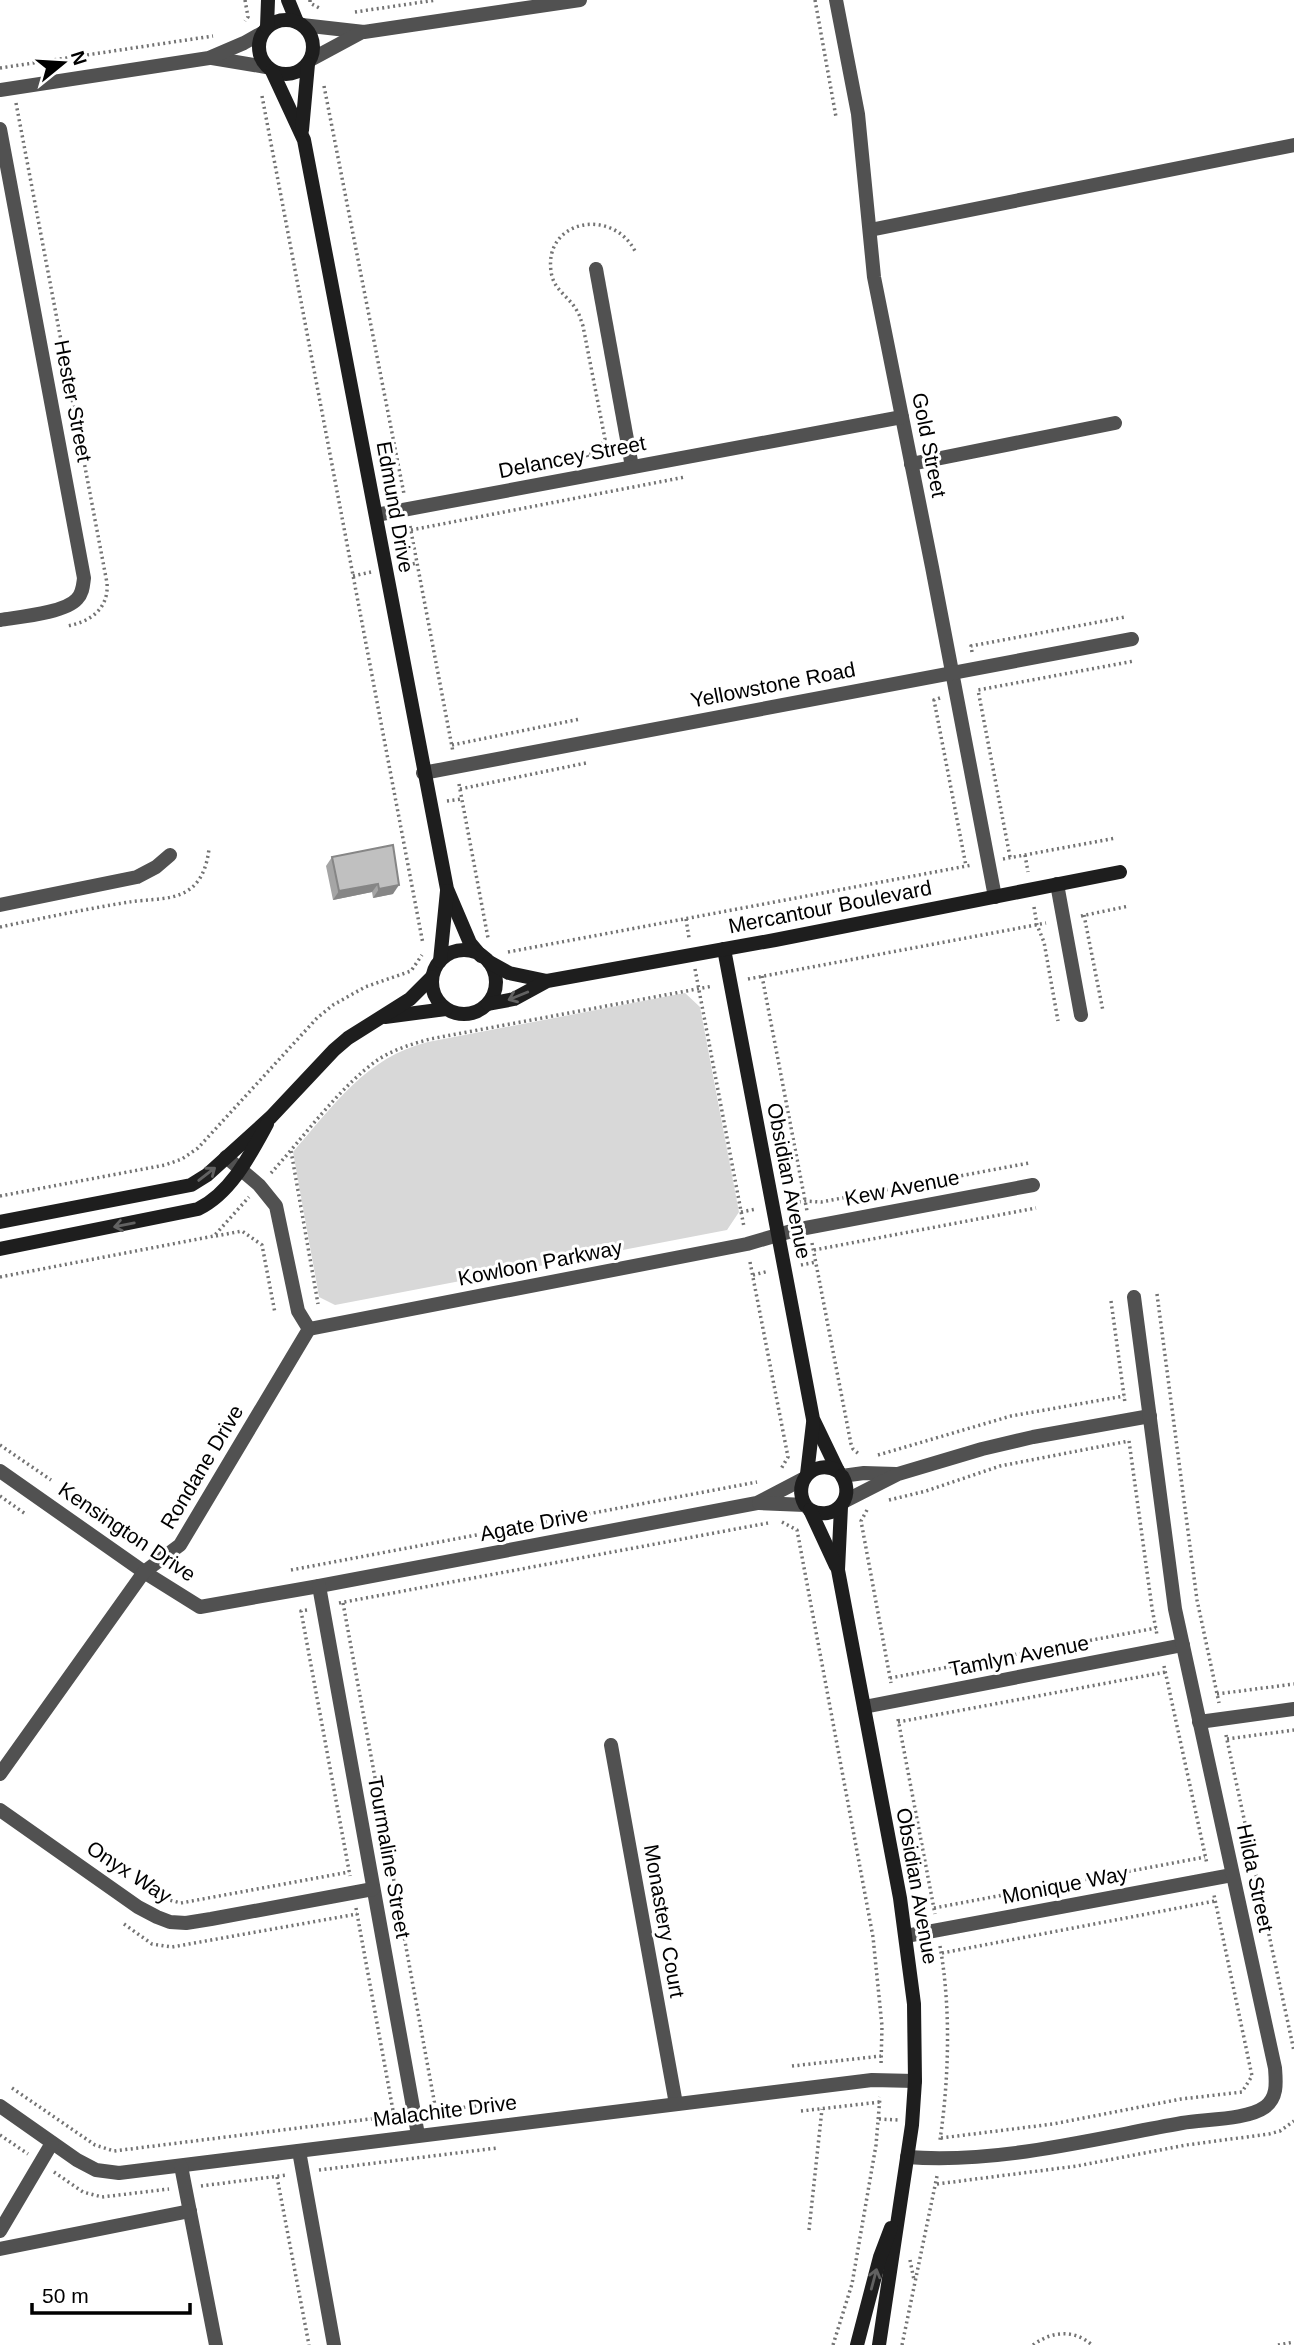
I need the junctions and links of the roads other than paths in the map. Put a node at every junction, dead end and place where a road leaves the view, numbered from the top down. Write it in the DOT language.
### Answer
graph roads {
  1 [pos="268,0"];
  2 [pos="288,0"];
  3 [pos="580,0"];
  4 [pos="836,0"];
  5 [pos="300,23"];
  6 [pos="264,30"];
  7 [pos="364,32"];
  8 [pos="209,58"];
  9 [pos="309,62"];
  10 [pos="269,69"];
  11 [pos="0,90"];
  12 [pos="0,130"];
  13 [pos="302,131"];
  14 [pos="1294,145"];
  15 [pos="870,230"];
  16 [pos="596,269"];
  17 [pos="902,418"];
  18 [pos="1115,423"];
  19 [pos="911,464"];
  20 [pos="632,467"];
  21 [pos="376,516"];
  22 [pos="0,620"];
  23 [pos="1132,639"];
  24 [pos="952,673"];
  25 [pos="423,773"];
  26 [pos="170,856"];
  27 [pos="1120,872"];
  28 [pos="1057,884"];
  29 [pos="447,889"];
  30 [pos="995,897"];
  31 [pos="0,905"];
  32 [pos="724,949"];
  33 [pos="485,959"];
  34 [pos="440,961"];
  35 [pos="432,977"];
  36 [pos="547,981"];
  37 [pos="488,1004"];
  38 [pos="446,1009"];
  39 [pos="1081,1015"];
  40 [pos="385,1017"];
  41 [pos="271,1117"];
  42 [pos="226,1157"];
  43 [pos="240,1168"];
  44 [pos="1033,1185"];
  45 [pos="0,1222"];
  46 [pos="779,1236"];
  47 [pos="0,1249"];
  48 [pos="1134,1297"];
  49 [pos="309,1329"];
  50 [pos="1150,1416"];
  51 [pos="813,1419"];
  52 [pos="0,1471"];
  53 [pos="840,1474"];
  54 [pos="898,1474"];
  55 [pos="805,1477"];
  56 [pos="757,1503"];
  57 [pos="843,1504"];
  58 [pos="808,1507"];
  59 [pos="838,1570"];
  60 [pos="144,1572"];
  61 [pos="319,1586"];
  62 [pos="1183,1645"];
  63 [pos="864,1707"];
  64 [pos="1294,1709"];
  65 [pos="1199,1722"];
  66 [pos="611,1745"];
  67 [pos="0,1774"];
  68 [pos="0,1810"];
  69 [pos="1233,1875"];
  70 [pos="373,1889"];
  71 [pos="906,1937"];
  72 [pos="915,2081"];
  73 [pos="676,2104"];
  74 [pos="0,2106"];
  75 [pos="418,2135"];
  76 [pos="52,2143"];
  77 [pos="299,2151"];
  78 [pos="907,2158"];
  79 [pos="181,2166"];
  80 [pos="190,2211"];
  81 [pos="897,2211"];
  82 [pos="0,2231"];
  83 [pos="0,2249"];
  84 [pos="216,2345"];
  85 [pos="334,2345"];
  86 [pos="857,2345"];
  87 [pos="879,2345"];
  1 -- 6 [label="street"];
  2 -- 5 [label="street"];
  3 -- 7 [label="street"];
  4 -- 15 [label="street, Gold Street"];
  5 -- 6 [label="street"];
  5 -- 7 [label="street"];
  5 -- 9 [label="street"];
  6 -- 8 [label="street"];
  6 -- 10 [label="street"];
  7 -- 9 [label="street"];
  8 -- 10 [label="street"];
  8 -- 11 [label="street"];
  9 -- 10 [label="street"];
  9 -- 13 [label="street, Edmund Drive"];
  10 -- 13 [label="street, Edmund Drive"];
  12 -- 22 [label="street, Hester Street"];
  13 -- 21 [label="street, Edmund Drive"];
  14 -- 15 [label="street"];
  15 -- 17 [label="street, Gold Street"];
  16 -- 20 [label="street"];
  17 -- 19 [label="street, Gold Street"];
  17 -- 20 [label="street, Delancey Street"];
  18 -- 19 [label="street"];
  19 -- 24 [label="street, Gold Street"];
  20 -- 21 [label="street, Delancey Street"];
  21 -- 25 [label="street, Edmund Drive"];
  23 -- 24 [label="street, Yellowstone Road"];
  24 -- 25 [label="street, Yellowstone Road"];
  24 -- 30 [label="street, Gold Street"];
  25 -- 29 [label="street, Edmund Drive"];
  26 -- 31 [label="street"];
  27 -- 28 [label="street, Mercantour Boulevard"];
  28 -- 30 [label="street, Mercantour Boulevard"];
  28 -- 39 [label="street"];
  29 -- 33 [label="street"];
  29 -- 34 [label="street"];
  30 -- 32 [label="street, Mercantour Boulevard"];
  32 -- 36 [label="street, Mercantour Boulevard"];
  32 -- 46 [label="street, Obsidian Avenue"];
  33 -- 34 [label="street"];
  33 -- 36 [label="street, Mercantour Boulevard"];
  33 -- 37 [label="street"];
  34 -- 35 [label="street"];
  35 -- 38 [label="street"];
  35 -- 40 [label="street"];
  36 -- 37 [label="street, Mercantour Boulevard, one-way"];
  37 -- 38 [label="street"];
  38 -- 40 [label="street"];
  40 -- 41 [label="street"];
  41 -- 42 [label="street"];
  41 -- 43 [label="street"];
  42 -- 43 [label="street"];
  45 -- 42 [label="street, one-way"];
  43 -- 47 [label="street, one-way"];
  43 -- 49 [label="street"];
  44 -- 46 [label="street, Kew Avenue"];
  46 -- 49 [label="street, Kowloon Parkway"];
  46 -- 51 [label="street, Obsidian Avenue"];
  48 -- 50 [label="street, Hilda Street"];
  49 -- 60 [label="street, Rondane Drive"];
  50 -- 54 [label="street"];
  50 -- 62 [label="street, Hilda Street"];
  51 -- 53 [label="street, Obsidian Avenue"];
  51 -- 55 [label="street, Obsidian Avenue"];
  52 -- 60 [label="street, Kensington Drive"];
  53 -- 54 [label="street"];
  53 -- 55 [label="street"];
  53 -- 57 [label="street"];
  54 -- 57 [label="street"];
  55 -- 56 [label="street, Agate Drive"];
  55 -- 58 [label="street"];
  56 -- 58 [label="street, Agate Drive"];
  56 -- 61 [label="street, Agate Drive"];
  57 -- 58 [label="street"];
  57 -- 59 [label="street, Obsidian Avenue"];
  58 -- 59 [label="street, Obsidian Avenue"];
  59 -- 63 [label="street, Obsidian Avenue"];
  60 -- 61 [label="street, Kensington Drive"];
  60 -- 67 [label="street, Rondane Drive"];
  61 -- 70 [label="street, Tourmaline Street"];
  62 -- 63 [label="street, Tamlyn Avenue"];
  62 -- 65 [label="street, Hilda Street"];
  63 -- 71 [label="street, Obsidian Avenue"];
  64 -- 65 [label="street"];
  65 -- 69 [label="street, Hilda Street"];
  66 -- 73 [label="street, Monastery Court"];
  68 -- 70 [label="street, Onyx Way"];
  69 -- 71 [label="street, Monique Way"];
  69 -- 78 [label="street, Hilda Street"];
  70 -- 75 [label="street, Tourmaline Street"];
  71 -- 72 [label="street, Obsidian Avenue"];
  72 -- 73 [label="street, Malachite Drive"];
  72 -- 78 [label="street, Obsidian Avenue"];
  73 -- 75 [label="street, Malachite Drive"];
  74 -- 76 [label="street, Malachite Drive"];
  75 -- 77 [label="street, Malachite Drive"];
  76 -- 79 [label="street, Malachite Drive"];
  76 -- 82 [label="street"];
  77 -- 79 [label="street, Malachite Drive"];
  77 -- 85 [label="street"];
  78 -- 81 [label="street, Obsidian Avenue"];
  79 -- 80 [label="street"];
  80 -- 83 [label="street"];
  80 -- 84 [label="street"];
  86 -- 81 [label="street, Obsidian Avenue, one-way"];
  81 -- 87 [label="street, Obsidian Avenue"];
}
